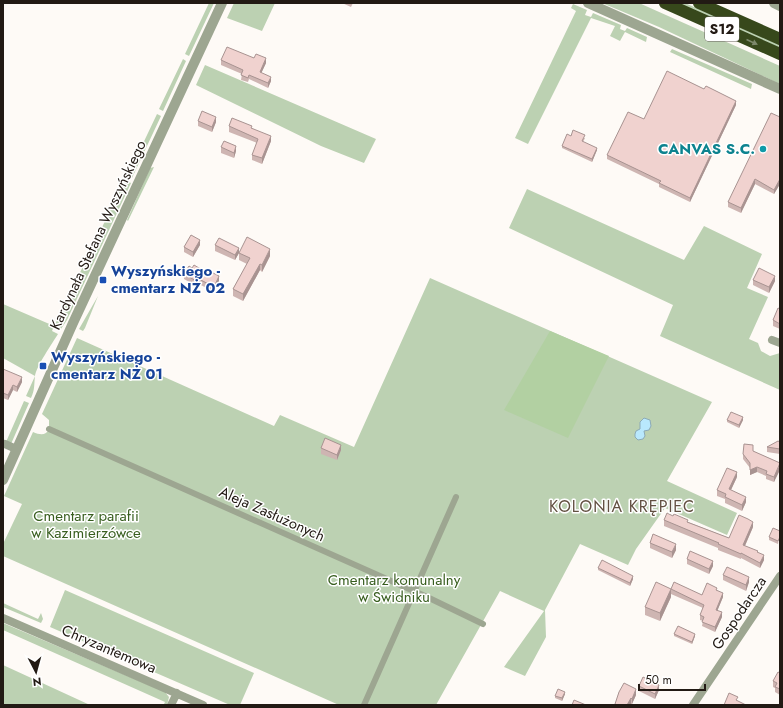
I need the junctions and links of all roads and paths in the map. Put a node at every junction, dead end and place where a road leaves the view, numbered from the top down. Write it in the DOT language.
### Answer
graph roads {
  1 [pos="222,3"];
  2 [pos="588,3"];
  3 [pos="665,3"];
  4 [pos="699,3"];
  5 [pos="774,3"];
  6 [pos="780,6"];
  7 [pos="780,39"];
  8 [pos="780,54"];
  9 [pos="780,90"];
  10 [pos="49,429"];
  11 [pos="5,444"];
  12 [pos="16,449"];
  13 [pos="3,480"];
  14 [pos="456,497"];
  15 [pos="780,576"];
  16 [pos="414,591"];
  17 [pos="3,618"];
  18 [pos="483,624"];
  19 [pos="177,693"];
  20 [pos="171,705"];
  21 [pos="203,705"];
  22 [pos="364,705"];
  23 [pos="693,705"];
  1 -- 12 [label="street, Kardynała Stefana Wyszyńskiego"];
  2 -- 9 [label="street"];
  3 -- 8 [label="highway, S12, one-way"];
  4 -- 7 [label="highway, S12"];
  5 -- 6 [label="street"];
  10 -- 16 [label="street, Aleja Zasłużonych"];
  11 -- 12 [label="street"];
  12 -- 13 [label="street, Kardynała Stefana Wyszyńskiego"];
  14 -- 16 [label="street"];
  15 -- 23 [label="street, Gospodarcza"];
  16 -- 18 [label="street, Aleja Zasłużonych"];
  16 -- 22 [label="street"];
  17 -- 19 [label="street, Chryzantemowa"];
  19 -- 20 [label="street"];
  19 -- 21 [label="street, Chryzantemowa"];
}
